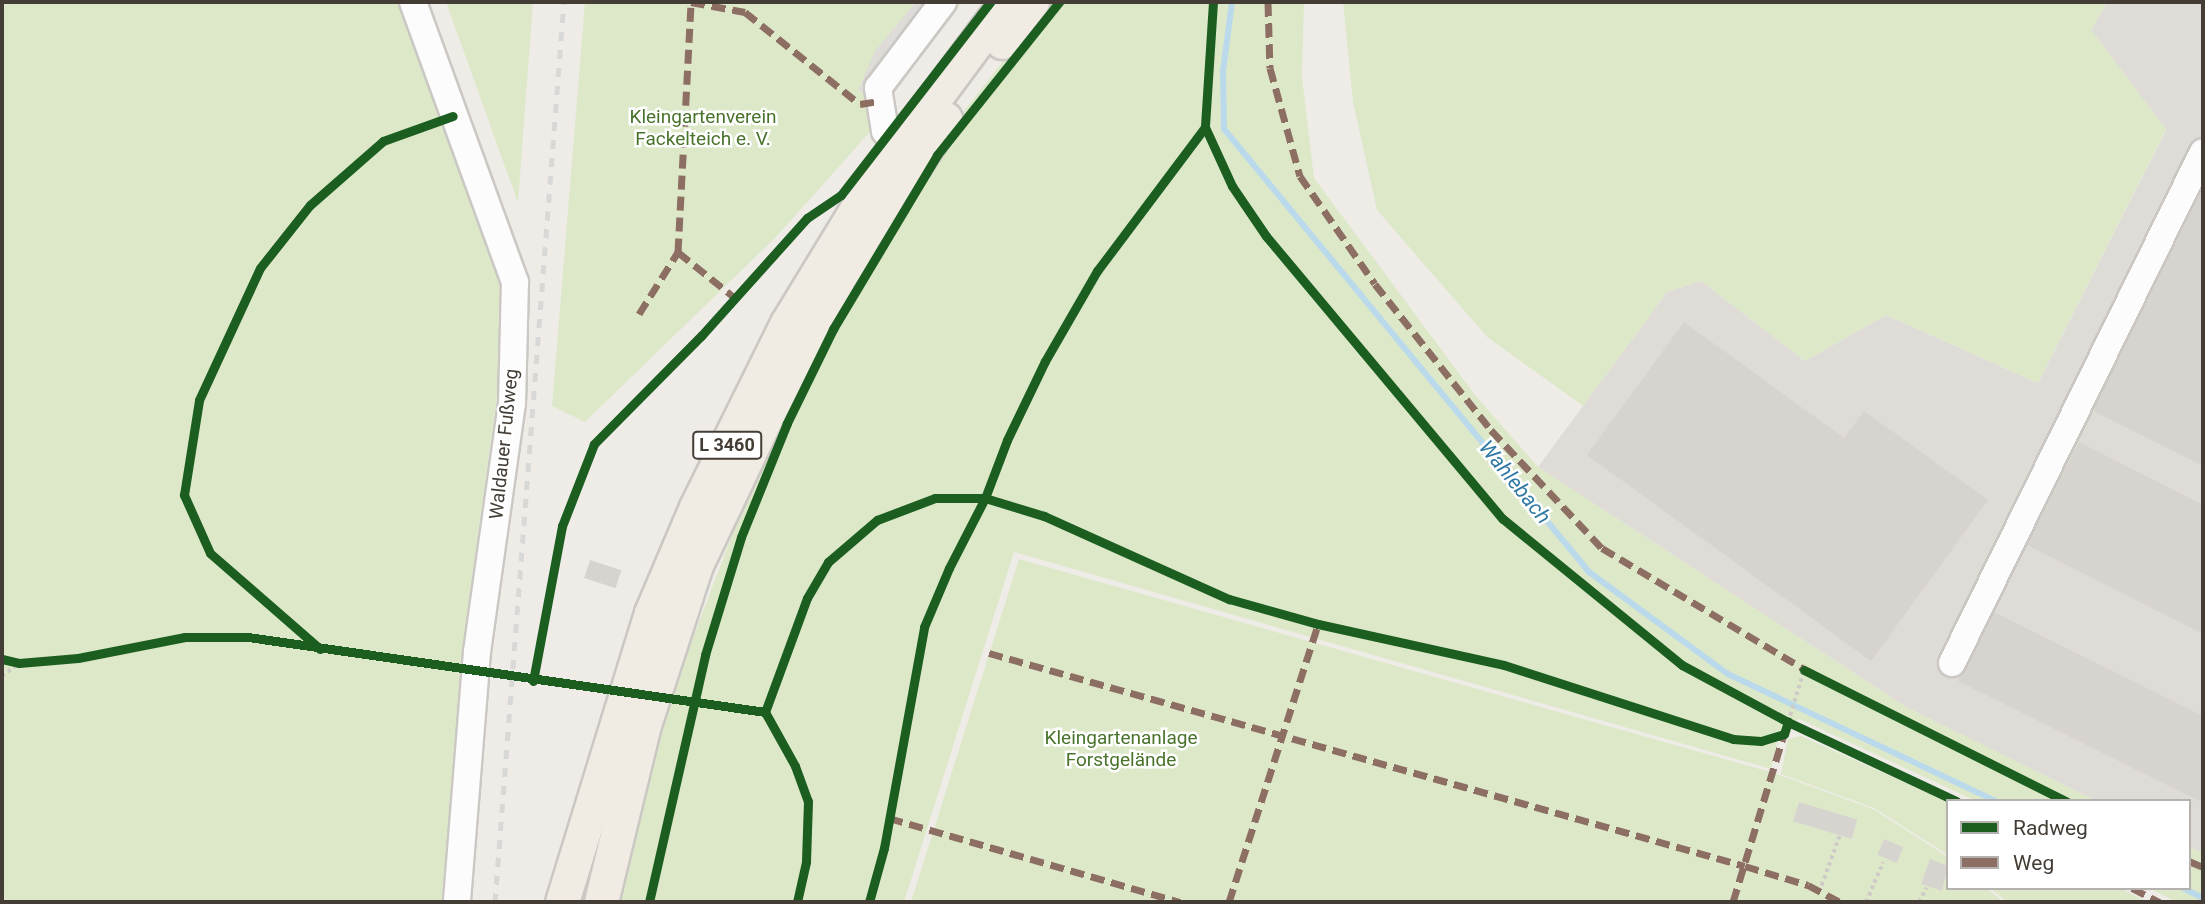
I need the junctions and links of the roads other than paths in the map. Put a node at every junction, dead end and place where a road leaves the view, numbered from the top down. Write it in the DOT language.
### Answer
graph roads {
  1 [pos="413,2"];
  2 [pos="943,2"];
  3 [pos="1006,2"];
  4 [pos="1032,2"];
  5 [pos="897,146"];
  6 [pos="2203,152"];
  7 [pos="1952,663"];
  8 [pos="457,902"];
  9 [pos="562,902"];
  10 [pos="601,902"];
  1 -- 8 [label="street, Waldauer Fußweg"];
  2 -- 5 [label="street"];
  3 -- 5 [label="main road, L 3460"];
  4 -- 10 [label="main road, L 3460"];
  5 -- 9 [label="main road, L 3460"];
  6 -- 7 [label="street"];
}
